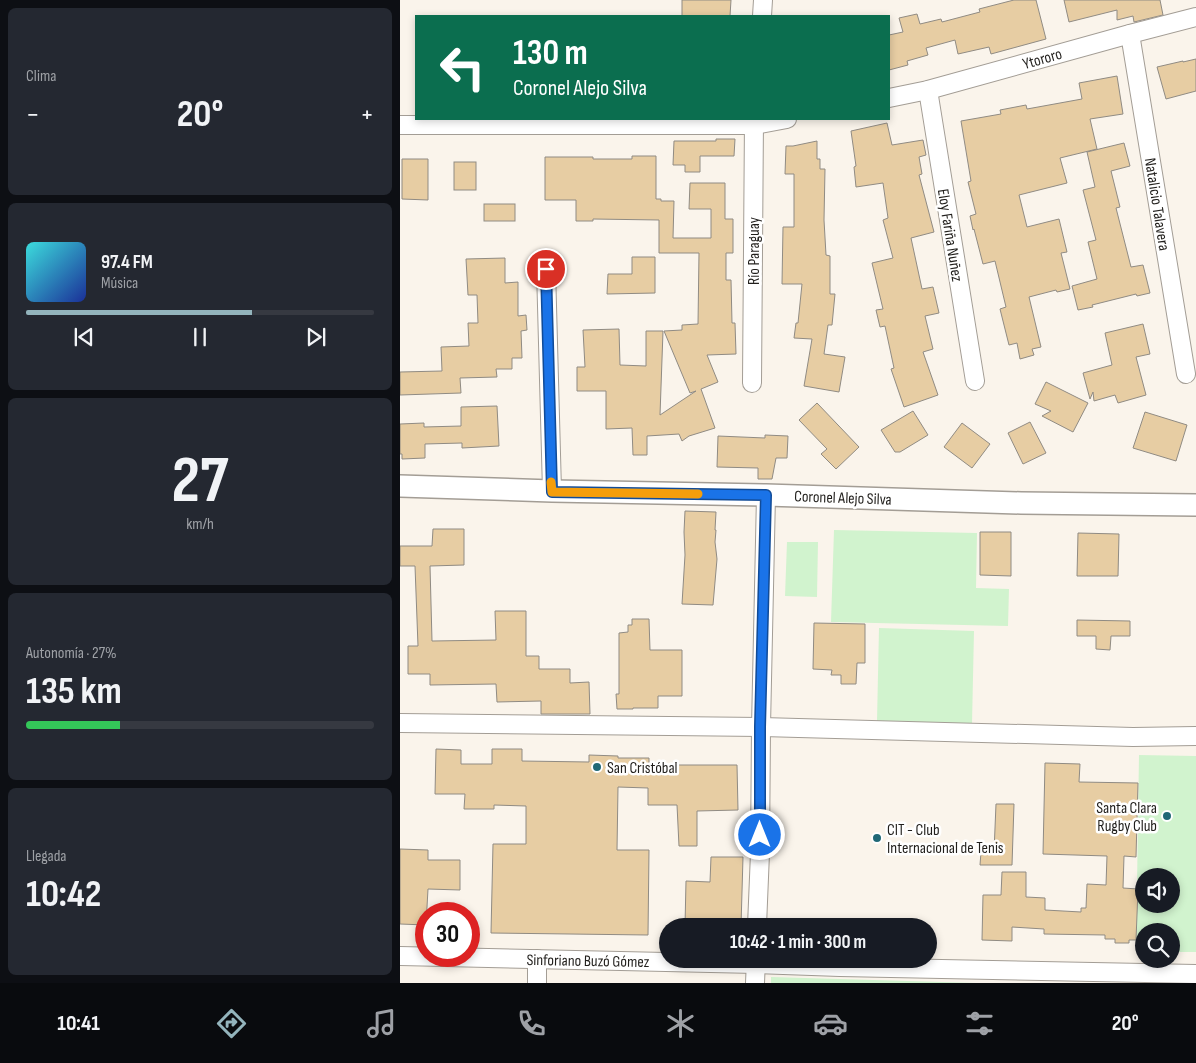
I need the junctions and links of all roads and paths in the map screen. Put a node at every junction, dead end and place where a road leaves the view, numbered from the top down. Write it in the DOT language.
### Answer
graph roads {
  1 [pos="763,0"];
  2 [pos="762,15"];
  3 [pos="1196,17"];
  4 [pos="1130,34"];
  5 [pos="928,90"];
  6 [pos="890,98"];
  7 [pos="776,120"];
  8 [pos="754,122"];
  9 [pos="400,125"];
  10 [pos="546,269"];
  11 [pos="1186,374"];
  12 [pos="975,381"];
  13 [pos="752,383"];
  14 [pos="400,486"];
  15 [pos="552,492"];
  16 [pos="766,495"];
  17 [pos="1196,505"];
  18 [pos="400,723"];
  19 [pos="760,727"];
  20 [pos="1196,736"];
  21 [pos="757,918"];
  22 [pos="400,956"];
  23 [pos="537,959"];
  24 [pos="659,960"];
  25 [pos="756,968"];
  26 [pos="891,968"];
  27 [pos="1196,974"];
  28 [pos="537,983"];
  29 [pos="755,983"];
  1 -- 2 [label="street"];
  3 -- 4 [label="street, Ytororo"];
  4 -- 5 [label="street, Ytororo"];
  4 -- 11 [label="street, Natalicio Talavera"];
  5 -- 6 [label="street, Ytororo"];
  5 -- 12 [label="street, Eloy Fariña Nuñez"];
  7 -- 8 [label="street"];
  8 -- 9 [label="street"];
  8 -- 13 [label="street, Río Paraguay"];
  10 -- 15 [label="street"];
  14 -- 15 [label="main road, Coronel Alejo Silva"];
  15 -- 16 [label="main road, Coronel Alejo Silva"];
  16 -- 17 [label="main road, Coronel Alejo Silva"];
  16 -- 19 [label="street"];
  18 -- 19 [label="street"];
  19 -- 20 [label="street"];
  19 -- 21 [label="street"];
  22 -- 23 [label="street, Sinforiano Buzó Gómez"];
  23 -- 24 [label="street, Sinforiano Buzó Gómez"];
  23 -- 28 [label="street"];
  25 -- 29 [label="street"];
  26 -- 27 [label="street, Sinforiano Buzó Gómez"];
}
